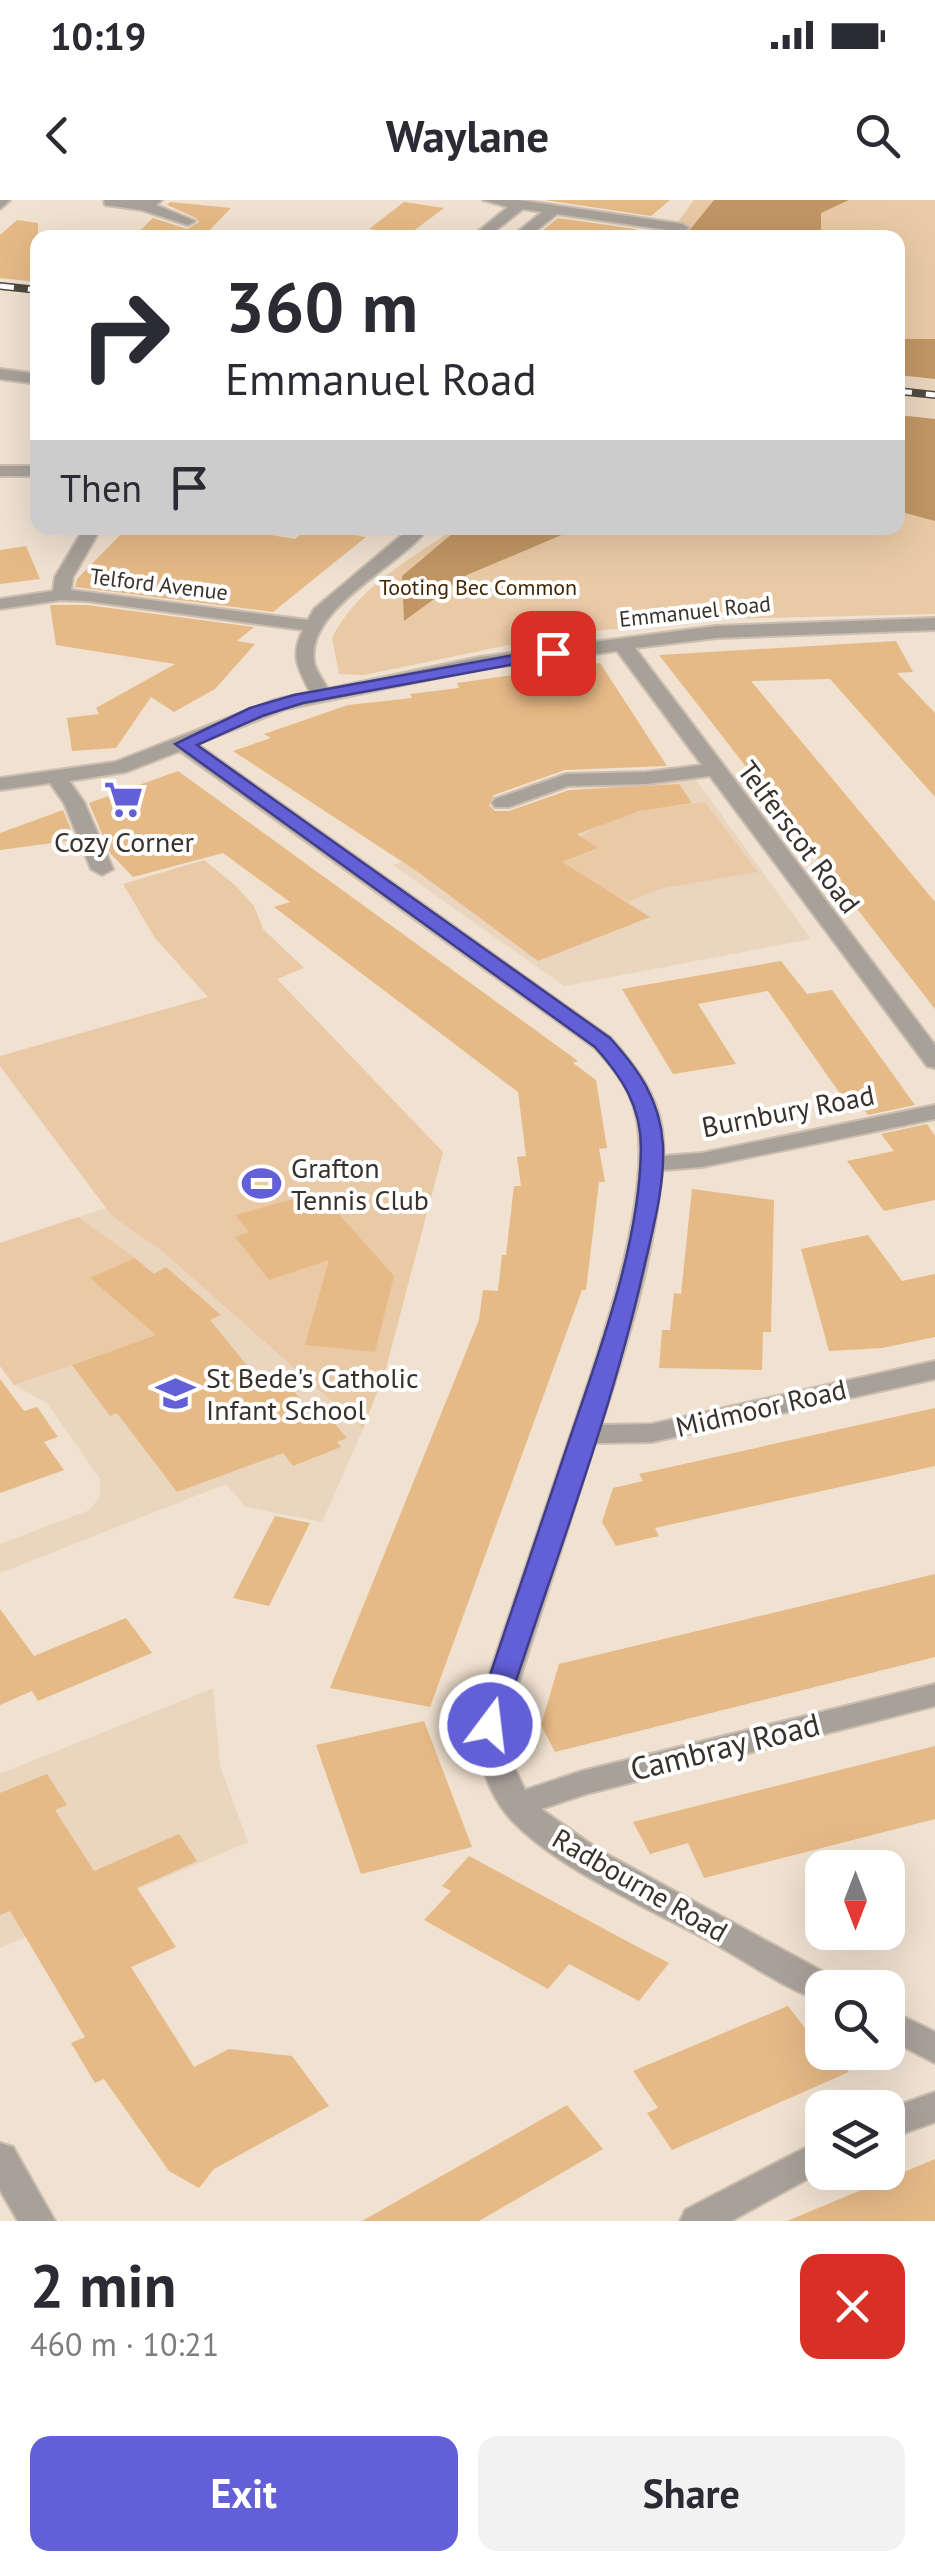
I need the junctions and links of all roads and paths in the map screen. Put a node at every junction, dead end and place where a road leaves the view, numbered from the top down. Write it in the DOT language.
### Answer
graph roads {
  1 [pos="490,200"];
  2 [pos="110,202"];
  3 [pos="149,203"];
  4 [pos="519,205"];
  5 [pos="553,210"];
  6 [pos="188,221"];
  7 [pos="682,228"];
  8 [pos="487,230"];
  9 [pos="527,230"];
  10 [pos="0,374"];
  11 [pos="30,377"];
  12 [pos="0,471"];
  13 [pos="30,471"];
  14 [pos="88,535"];
  15 [pos="412,535"];
  16 [pos="60,595"];
  17 [pos="0,604"];
  18 [pos="935,624"];
  19 [pos="312,626"];
  20 [pos="622,644"];
  21 [pos="321,694"];
  22 [pos="184,744"];
  23 [pos="714,769"];
  24 [pos="57,779"];
  25 [pos="0,784"];
  26 [pos="502,803"];
  27 [pos="102,869"];
  28 [pos="935,1061"];
  29 [pos="935,1112"];
  30 [pos="652,1164"];
  31 [pos="935,1370"];
  32 [pos="586,1434"];
  33 [pos="935,1695"];
  34 [pos="517,1805"];
  35 [pos="805,1979"];
  36 [pos="905,2032"];
  37 [pos="935,2049"];
  38 [pos="935,2106"];
  39 [pos="905,2117"];
  40 [pos="0,2158"];
  41 [pos="805,2163"];
  42 [pos="37,2221"];
  43 [pos="698,2221"];
  1 -- 4 [label="street"];
  2 -- 3 [label="street"];
  3 -- 6 [label="street"];
  4 -- 5 [label="street"];
  4 -- 8 [label="street"];
  5 -- 7 [label="street"];
  5 -- 9 [label="street"];
  10 -- 11 [label="street"];
  12 -- 13 [label="street"];
  14 -- 16 [label="street"];
  15 -- 19 [label="street"];
  16 -- 17 [label="street, Telford Avenue"];
  16 -- 19 [label="street, Telford Avenue"];
  18 -- 20 [label="street, Emmanuel Road"];
  19 -- 21 [label="street"];
  20 -- 21 [label="street, Emmanuel Road"];
  20 -- 23 [label="street, Telferscot Road"];
  21 -- 22 [label="street, Emmanuel Road"];
  22 -- 24 [label="street, Emmanuel Road"];
  22 -- 30 [label="street, Radbourne Road"];
  23 -- 26 [label="street"];
  23 -- 28 [label="street, Telferscot Road"];
  24 -- 25 [label="street, Emmanuel Road"];
  24 -- 27 [label="street"];
  29 -- 30 [label="street, Burnbury Road"];
  30 -- 32 [label="street, Radbourne Road"];
  31 -- 32 [label="street, Midmoor Road"];
  32 -- 34 [label="street, Radbourne Road"];
  33 -- 34 [label="street, Cambray Road"];
  34 -- 35 [label="street, Radbourne Road"];
  36 -- 37 [label="street"];
  38 -- 39 [label="street"];
  40 -- 42 [label="street"];
  41 -- 43 [label="street"];
}
